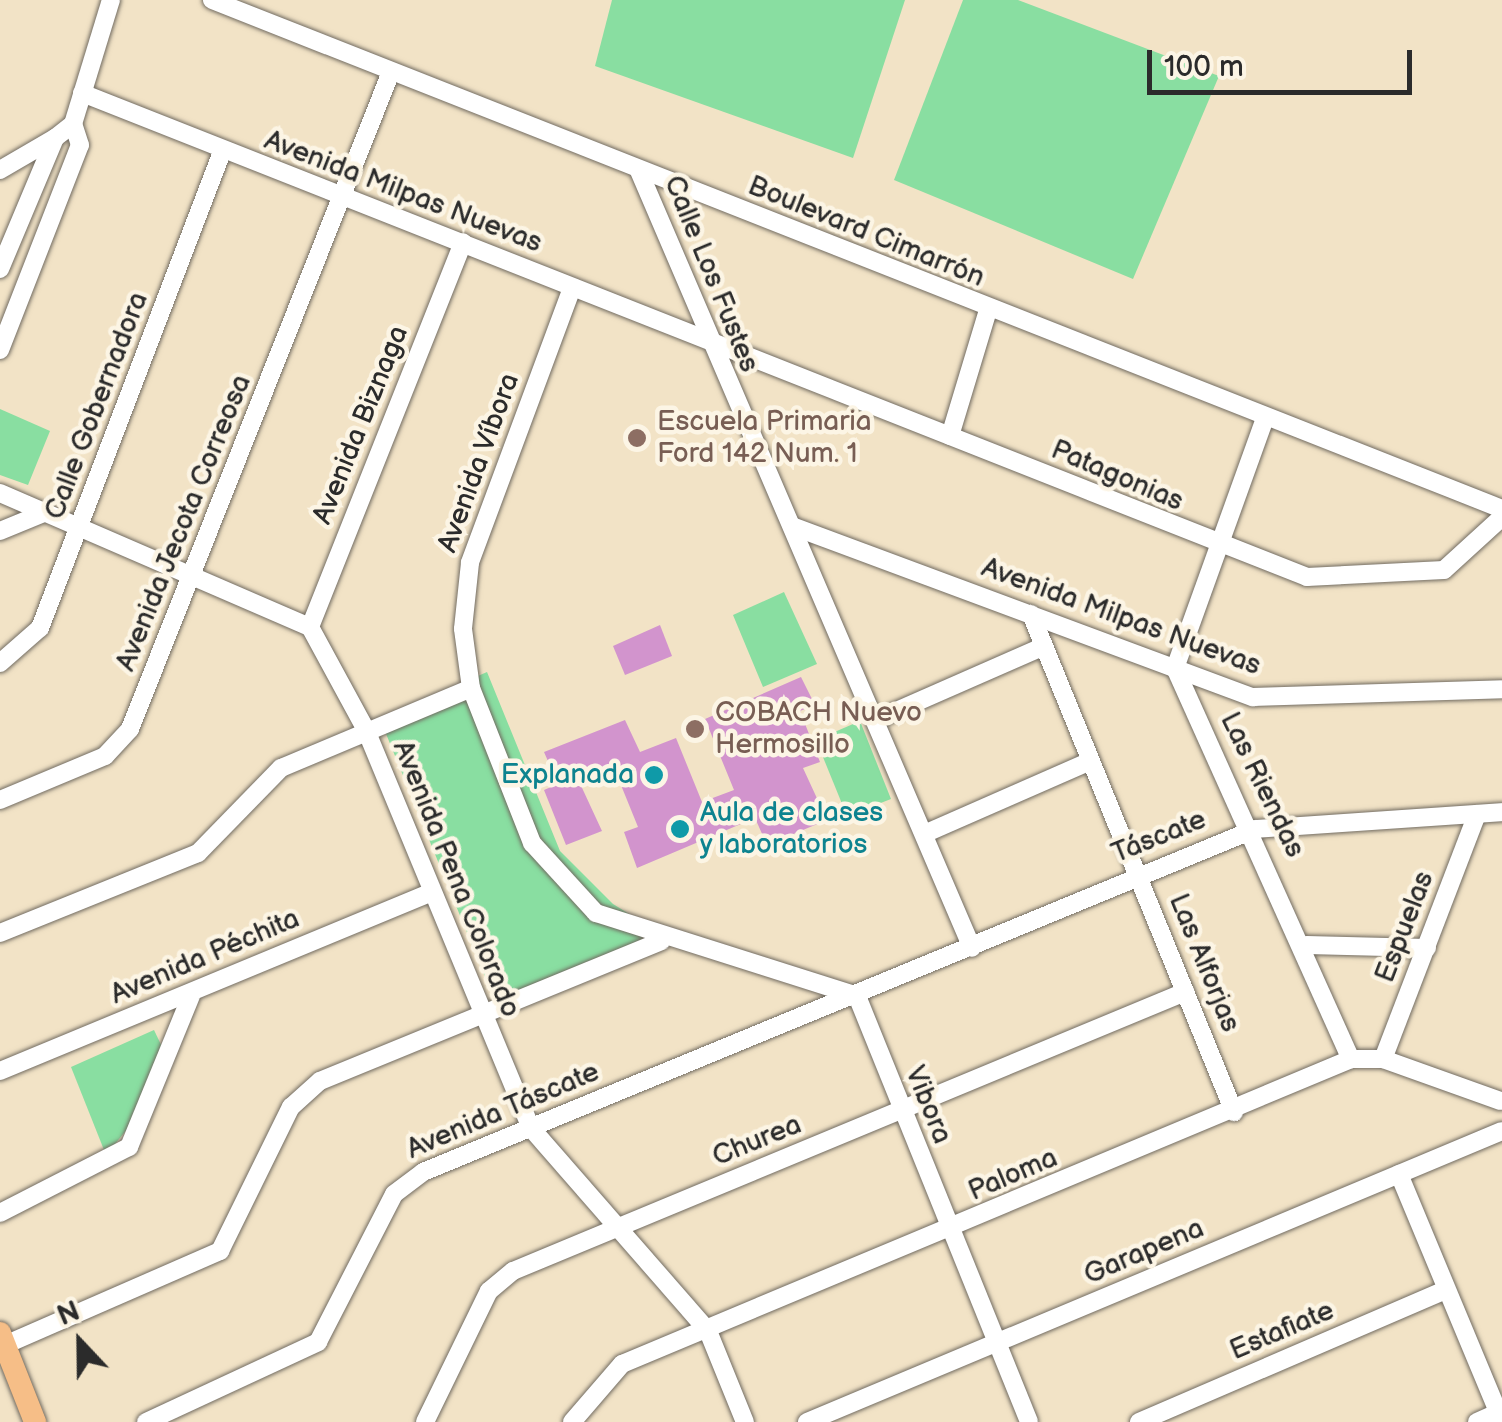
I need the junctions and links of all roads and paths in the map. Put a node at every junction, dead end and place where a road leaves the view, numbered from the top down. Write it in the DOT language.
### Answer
graph roads {
  1 [pos="112,0"];
  2 [pos="212,0"];
  3 [pos="389,77"];
  4 [pos="82,93"];
  5 [pos="73,124"];
  6 [pos="54,138"];
  7 [pos="80,145"];
  8 [pos="222,152"];
  9 [pos="0,170"];
  10 [pos="639,171"];
  11 [pos="343,196"];
  12 [pos="464,242"];
  13 [pos="0,269"];
  14 [pos="572,288"];
  15 [pos="988,310"];
  16 [pos="705,342"];
  17 [pos="0,350"];
  18 [pos="1264,421"];
  19 [pos="950,436"];
  20 [pos="0,493"];
  21 [pos="1502,509"];
  22 [pos="46,512"];
  23 [pos="1502,516"];
  24 [pos="81,525"];
  25 [pos="792,526"];
  26 [pos="0,531"];
  27 [pos="1217,548"];
  28 [pos="194,572"];
  29 [pos="1031,614"];
  30 [pos="310,627"];
  31 [pos="1042,647"];
  32 [pos="0,663"];
  33 [pos="1174,668"];
  34 [pos="471,688"];
  35 [pos="1502,689"];
  36 [pos="878,718"];
  37 [pos="366,730"];
  38 [pos="1088,762"];
  39 [pos="0,800"];
  40 [pos="1502,812"];
  41 [pos="1477,814"];
  42 [pos="1255,829"];
  43 [pos="924,834"];
  44 [pos="1139,874"];
  45 [pos="432,892"];
  46 [pos="0,933"];
  47 [pos="662,940"];
  48 [pos="1306,945"];
  49 [pos="972,948"];
  50 [pos="1427,948"];
  51 [pos="1186,992"];
  52 [pos="191,996"];
  53 [pos="857,996"];
  54 [pos="481,1014"];
  55 [pos="1351,1059"];
  56 [pos="1383,1059"];
  57 [pos="0,1071"];
  58 [pos="1501,1101"];
  59 [pos="900,1112"];
  60 [pos="1234,1112"];
  61 [pos="532,1128"];
  62 [pos="1502,1131"];
  63 [pos="1399,1174"];
  64 [pos="0,1212"];
  65 [pos="622,1225"];
  66 [pos="952,1232"];
  67 [pos="1446,1290"];
  68 [pos="708,1331"];
  69 [pos="2,1339"];
  70 [pos="997,1345"];
  71 [pos="1501,1415"];
  72 [pos="35,1422"];
  73 [pos="146,1422"];
  74 [pos="424,1422"];
  75 [pos="572,1422"];
  76 [pos="744,1422"];
  77 [pos="807,1422"];
  78 [pos="1029,1422"];
  79 [pos="1139,1422"];
  80 [pos="1477,1422"];
  1 -- 4 [label="street"];
  2 -- 3 [label="street, Boulevard Cimarrón"];
  3 -- 10 [label="street, Boulevard Cimarrón"];
  3 -- 11 [label="street, Avenida Jecota Correosa"];
  4 -- 5 [label="street"];
  4 -- 8 [label="street, Avenida Milpas Nuevas"];
  5 -- 6 [label="street"];
  5 -- 7 [label="street"];
  6 -- 7 [label="street"];
  6 -- 9 [label="street"];
  6 -- 13 [label="street"];
  7 -- 17 [label="street"];
  8 -- 11 [label="street, Avenida Milpas Nuevas"];
  8 -- 24 [label="street, Calle Gobernadora"];
  10 -- 15 [label="street, Boulevard Cimarrón"];
  10 -- 16 [label="street, Calle Los Fustes"];
  11 -- 12 [label="street, Avenida Milpas Nuevas"];
  11 -- 28 [label="street, Avenida Jecota Correosa"];
  12 -- 14 [label="street, Avenida Milpas Nuevas"];
  12 -- 30 [label="street, Avenida Biznaga"];
  14 -- 16 [label="street, Avenida Milpas Nuevas"];
  14 -- 34 [label="street, Avenida Víbora"];
  15 -- 18 [label="street, Boulevard Cimarrón"];
  15 -- 19 [label="street"];
  16 -- 19 [label="street, Patagonias"];
  16 -- 25 [label="street, Calle Los Fustes"];
  18 -- 21 [label="street, Boulevard Cimarrón"];
  18 -- 27 [label="street"];
  19 -- 27 [label="street, Patagonias"];
  20 -- 22 [label="street"];
  22 -- 24 [label="street"];
  22 -- 26 [label="street"];
  23 -- 27 [label="street, Patagonias"];
  24 -- 28 [label="street"];
  24 -- 32 [label="street, Calle Gobernadora"];
  25 -- 29 [label="street, Avenida Milpas Nuevas"];
  25 -- 36 [label="street, Calle Los Fustes"];
  27 -- 33 [label="street"];
  28 -- 30 [label="street"];
  28 -- 39 [label="street, Avenida Jecota Correosa"];
  29 -- 31 [label="street, Las Alforjas"];
  29 -- 33 [label="street, Avenida Milpas Nuevas"];
  30 -- 37 [label="street, Avenida Pena Colorado"];
  31 -- 36 [label="street"];
  31 -- 38 [label="street, Las Alforjas"];
  33 -- 35 [label="street, Avenida Milpas Nuevas"];
  33 -- 42 [label="street, Las Riendas"];
  34 -- 37 [label="street"];
  34 -- 47 [label="street, Avenida Víbora"];
  36 -- 43 [label="street, Calle Los Fustes"];
  37 -- 45 [label="street, Avenida Pena Colorado"];
  37 -- 46 [label="street"];
  38 -- 43 [label="street"];
  38 -- 44 [label="street, Las Alforjas"];
  40 -- 41 [label="street, Táscate"];
  41 -- 42 [label="street, Táscate"];
  41 -- 50 [label="street, Espuelas"];
  42 -- 44 [label="street, Táscate"];
  42 -- 48 [label="street, Las Riendas"];
  43 -- 49 [label="street, Calle Los Fustes"];
  44 -- 49 [label="street, Táscate"];
  44 -- 51 [label="street, Las Alforjas"];
  45 -- 52 [label="street, Avenida Péchita"];
  45 -- 54 [label="street, Avenida Pena Colorado"];
  47 -- 53 [label="street"];
  47 -- 54 [label="street"];
  48 -- 50 [label="street"];
  48 -- 55 [label="street, Las Riendas"];
  49 -- 53 [label="street, Táscate"];
  50 -- 56 [label="street, Espuelas"];
  51 -- 59 [label="street, Churea"];
  51 -- 60 [label="street, Las Alforjas"];
  52 -- 57 [label="street, Avenida Péchita"];
  52 -- 64 [label="street"];
  53 -- 59 [label="street, Vibora"];
  53 -- 61 [label="street, Avenida Táscate"];
  54 -- 61 [label="street, Avenida Pena Colorado"];
  54 -- 69 [label="street"];
  55 -- 56 [label="street, Paloma"];
  55 -- 60 [label="street, Paloma"];
  56 -- 58 [label="street, Paloma"];
  59 -- 65 [label="street, Churea"];
  59 -- 66 [label="street, Vibora"];
  60 -- 66 [label="street, Paloma"];
  61 -- 65 [label="street, Avenida Pena Colorado"];
  61 -- 73 [label="street, Avenida Táscate"];
  62 -- 63 [label="street, Garapena"];
  63 -- 67 [label="street"];
  63 -- 70 [label="street, Garapena"];
  65 -- 68 [label="street, Avenida Pena Colorado"];
  65 -- 74 [label="street, Churea"];
  66 -- 68 [label="street, Paloma"];
  66 -- 70 [label="street, Vibora"];
  67 -- 71 [label="street"];
  67 -- 79 [label="street, Estafiate"];
  68 -- 75 [label="street, Paloma"];
  68 -- 76 [label="street, Avenida Pena Colorado"];
  69 -- 72 [label="main road"];
  70 -- 77 [label="street, Garapena"];
  70 -- 78 [label="street, Vibora"];
  71 -- 80 [label="street"];
}
